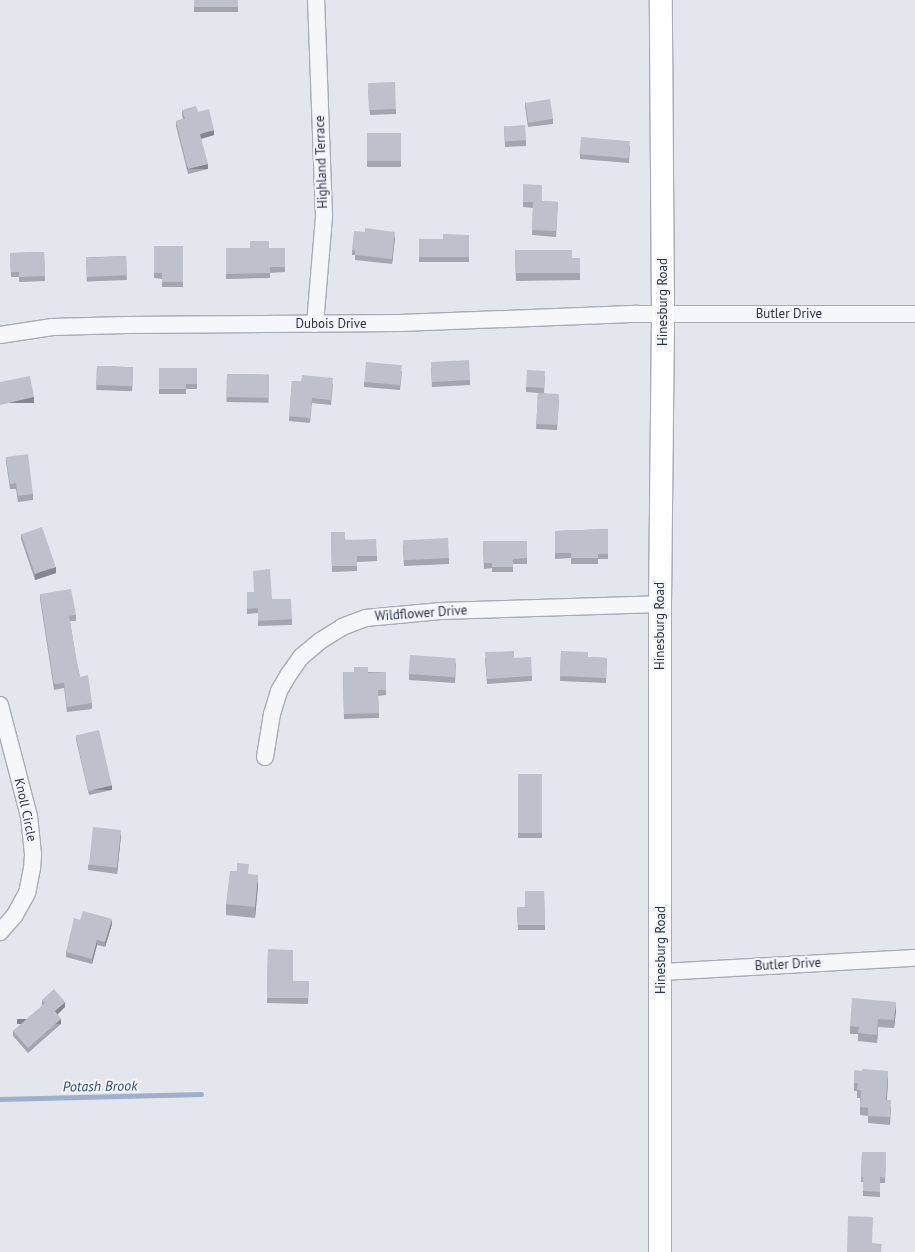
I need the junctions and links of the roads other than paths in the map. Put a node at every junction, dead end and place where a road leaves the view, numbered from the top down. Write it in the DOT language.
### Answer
graph roads {
  1 [pos="316,0"];
  2 [pos="661,0"];
  3 [pos="915,314"];
  4 [pos="663,315"];
  5 [pos="315,324"];
  6 [pos="0,335"];
  7 [pos="660,604"];
  8 [pos="0,705"];
  9 [pos="265,757"];
  10 [pos="0,932"];
  11 [pos="915,958"];
  12 [pos="661,972"];
  13 [pos="660,1252"];
  1 -- 5 [label="street, Highland Terrace"];
  2 -- 4 [label="main road, Hinesburg Road"];
  3 -- 4 [label="street, Butler Drive"];
  4 -- 5 [label="street, Dubois Drive"];
  4 -- 7 [label="main road, Hinesburg Road"];
  5 -- 6 [label="street, Dubois Drive"];
  7 -- 9 [label="street, Wildflower Drive"];
  7 -- 12 [label="main road, Hinesburg Road"];
  8 -- 10 [label="street, Knoll Circle"];
  11 -- 12 [label="street, Butler Drive"];
  12 -- 13 [label="main road, Hinesburg Road"];
}
